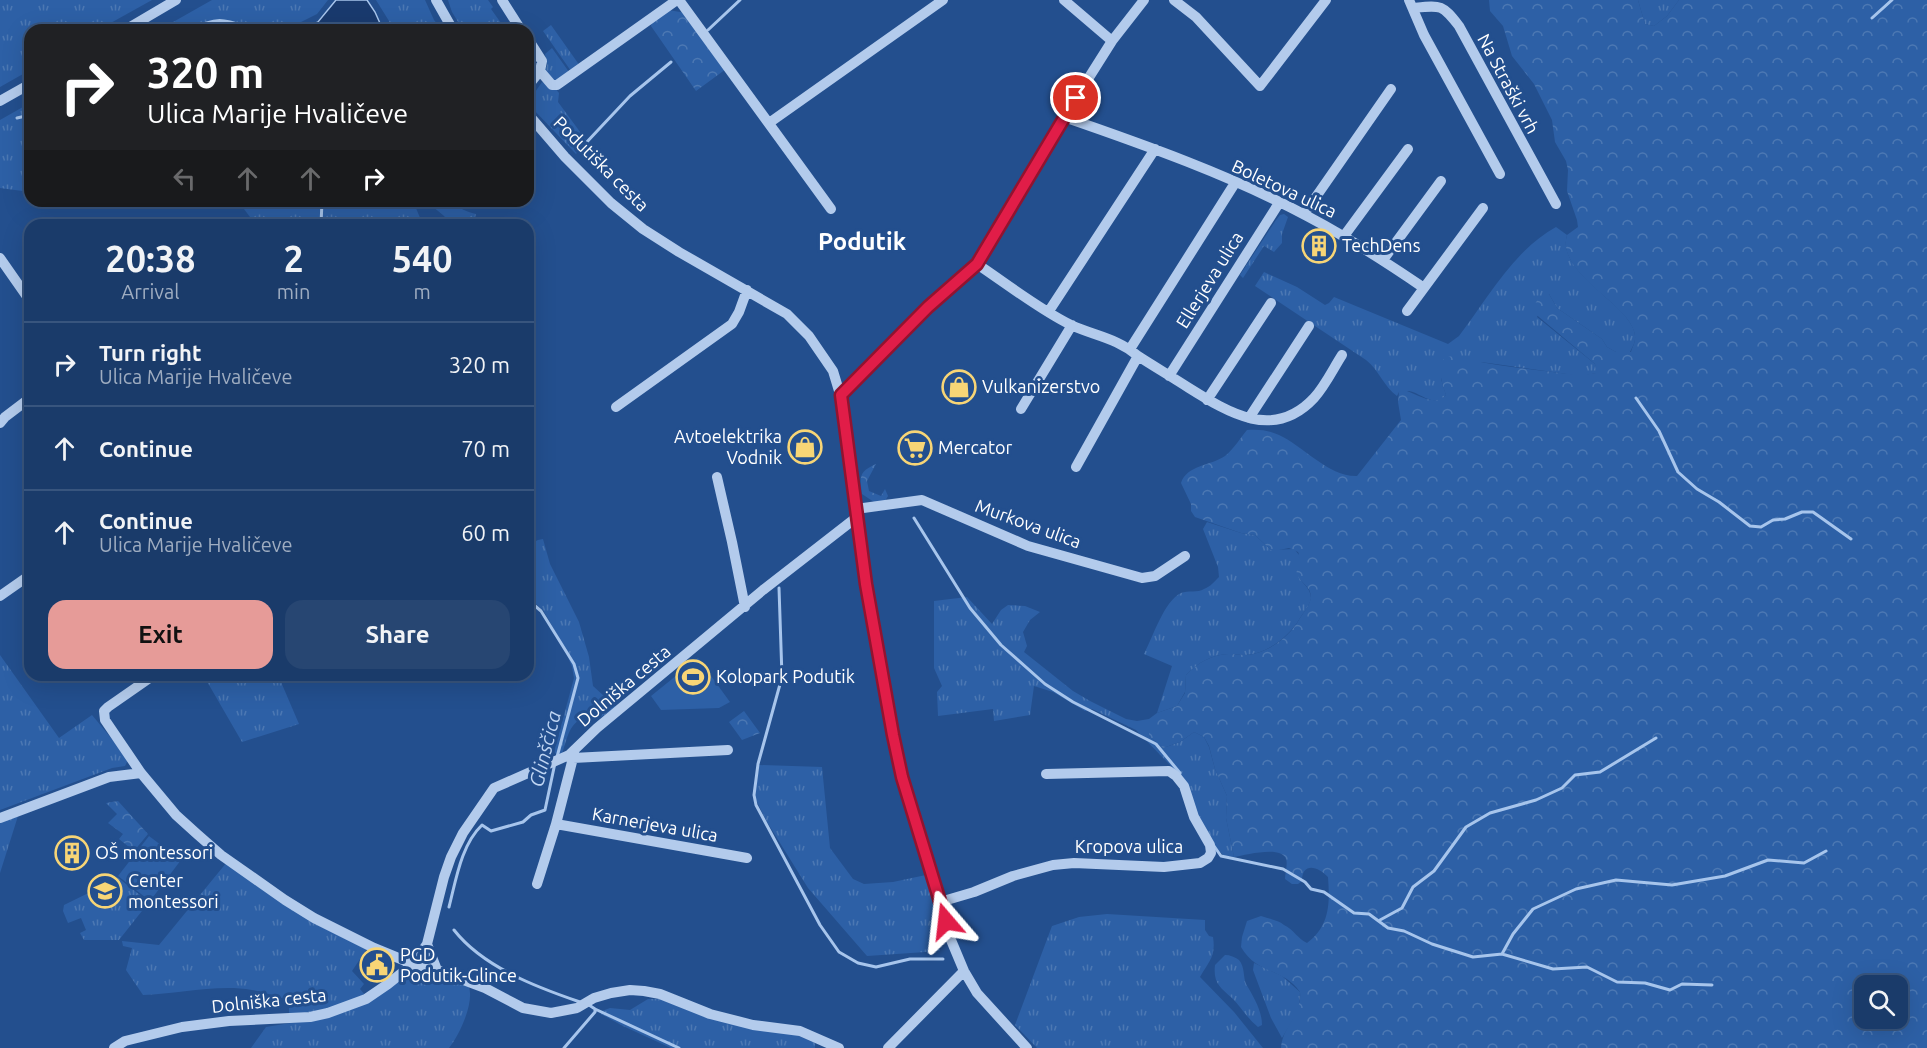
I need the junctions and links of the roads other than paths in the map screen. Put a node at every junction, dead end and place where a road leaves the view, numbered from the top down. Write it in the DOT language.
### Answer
graph roads {
  1 [pos="176,0"];
  2 [pos="436,0"];
  3 [pos="502,0"];
  4 [pos="678,0"];
  5 [pos="943,0"];
  6 [pos="1064,0"];
  7 [pos="1144,0"];
  8 [pos="1174,0"];
  9 [pos="1326,0"];
  10 [pos="1411,4"];
  11 [pos="135,24"];
  12 [pos="450,24"];
  13 [pos="517,24"];
  14 [pos="1112,41"];
  15 [pos="534,48"];
  16 [pos="540,71"];
  17 [pos="534,78"];
  18 [pos="24,87"];
  19 [pos="1391,89"];
  20 [pos="0,101"];
  21 [pos="1064,117"];
  22 [pos="534,121"];
  23 [pos="769,123"];
  24 [pos="1155,149"];
  25 [pos="1408,149"];
  26 [pos="1500,174"];
  27 [pos="1441,182"];
  28 [pos="1235,183"];
  29 [pos="1278,203"];
  30 [pos="1556,204"];
  31 [pos="1483,208"];
  32 [pos="831,209"];
  33 [pos="1304,214"];
  34 [pos="1344,236"];
  35 [pos="0,258"];
  36 [pos="1383,260"];
  37 [pos="977,264"];
  38 [pos="1424,288"];
  39 [pos="747,290"];
  40 [pos="24,292"];
  41 [pos="1271,303"];
  42 [pos="1049,311"];
  43 [pos="1407,311"];
  44 [pos="1072,325"];
  45 [pos="1309,326"];
  46 [pos="1134,353"];
  47 [pos="1342,355"];
  48 [pos="1169,376"];
  49 [pos="841,395"];
  50 [pos="1207,399"];
  51 [pos="24,403"];
  52 [pos="616,407"];
  53 [pos="1021,409"];
  54 [pos="1249,418"];
  55 [pos="0,423"];
  56 [pos="1076,467"];
  57 [pos="717,477"];
  58 [pos="857,513"];
  59 [pos="1185,556"];
  60 [pos="24,579"];
  61 [pos="0,596"];
  62 [pos="745,607"];
  63 [pos="146,681"];
  64 [pos="728,750"];
  65 [pos="568,757"];
  66 [pos="141,773"];
  67 [pos="1046,774"];
  68 [pos="0,818"];
  69 [pos="556,824"];
  70 [pos="747,858"];
  71 [pos="537,884"];
  72 [pos="940,902"];
  73 [pos="427,944"];
  74 [pos="413,964"];
  75 [pos="437,970"];
  76 [pos="964,971"];
  77 [pos="114,1048"];
  78 [pos="839,1048"];
  79 [pos="888,1048"];
  80 [pos="1028,1048"];
  1 -- 11 [label="street"];
  2 -- 12 [label="street"];
  3 -- 13 [label="street"];
  4 -- 16 [label="street"];
  4 -- 23 [label="street"];
  5 -- 23 [label="street"];
  6 -- 14 [label="street"];
  7 -- 14 [label="street"];
  8 -- 9 [label="street"];
  10 -- 26 [label="street, Na Straški vrh"];
  10 -- 30 [label="street, Na Straški vrh"];
  14 -- 21 [label="street"];
  15 -- 16 [label="street"];
  16 -- 17 [label="street"];
  18 -- 20 [label="street"];
  19 -- 33 [label="street"];
  21 -- 24 [label="street, Boletova ulica"];
  21 -- 37 [label="street"];
  22 -- 39 [label="street, Podutiška cesta"];
  23 -- 32 [label="street"];
  24 -- 28 [label="street, Boletova ulica"];
  24 -- 42 [label="street"];
  25 -- 34 [label="street"];
  27 -- 36 [label="street"];
  28 -- 29 [label="street, Boletova ulica"];
  28 -- 46 [label="street, Ellerjeva ulica"];
  29 -- 33 [label="street, Boletova ulica"];
  29 -- 48 [label="street, Ellerjeva ulica"];
  31 -- 38 [label="street"];
  33 -- 34 [label="street, Boletova ulica"];
  34 -- 36 [label="street, Boletova ulica"];
  35 -- 40 [label="street"];
  36 -- 38 [label="street, Boletova ulica"];
  37 -- 42 [label="street"];
  37 -- 49 [label="street"];
  38 -- 43 [label="street"];
  39 -- 49 [label="street, Podutiška cesta"];
  39 -- 52 [label="street"];
  41 -- 50 [label="street"];
  42 -- 44 [label="street"];
  44 -- 46 [label="street"];
  44 -- 53 [label="street"];
  45 -- 54 [label="street"];
  46 -- 48 [label="street"];
  46 -- 56 [label="street, Ellerjeva ulica"];
  47 -- 54 [label="street"];
  48 -- 50 [label="street"];
  49 -- 58 [label="street, Podutiška cesta"];
  50 -- 54 [label="street"];
  51 -- 55 [label="street"];
  57 -- 62 [label="street"];
  58 -- 59 [label="street, Murkova ulica"];
  58 -- 62 [label="street, Dolniška cesta"];
  58 -- 72 [label="street, Podutiška cesta"];
  60 -- 61 [label="street"];
  62 -- 65 [label="street, Dolniška cesta"];
  63 -- 66 [label="street"];
  64 -- 65 [label="street"];
  65 -- 69 [label="street"];
  65 -- 73 [label="street, Dolniška cesta"];
  66 -- 68 [label="street"];
  66 -- 74 [label="street"];
  67 -- 72 [label="street, Kropova ulica"];
  69 -- 70 [label="street, Karnerjeva ulica"];
  69 -- 71 [label="street"];
  72 -- 76 [label="street, Podutiška cesta"];
  73 -- 74 [label="street, Dolniška cesta"];
  73 -- 75 [label="street"];
  74 -- 75 [label="street"];
  74 -- 77 [label="street, Dolniška cesta"];
  75 -- 78 [label="street"];
  76 -- 79 [label="street"];
  76 -- 80 [label="street, Podutiška cesta"];
}
